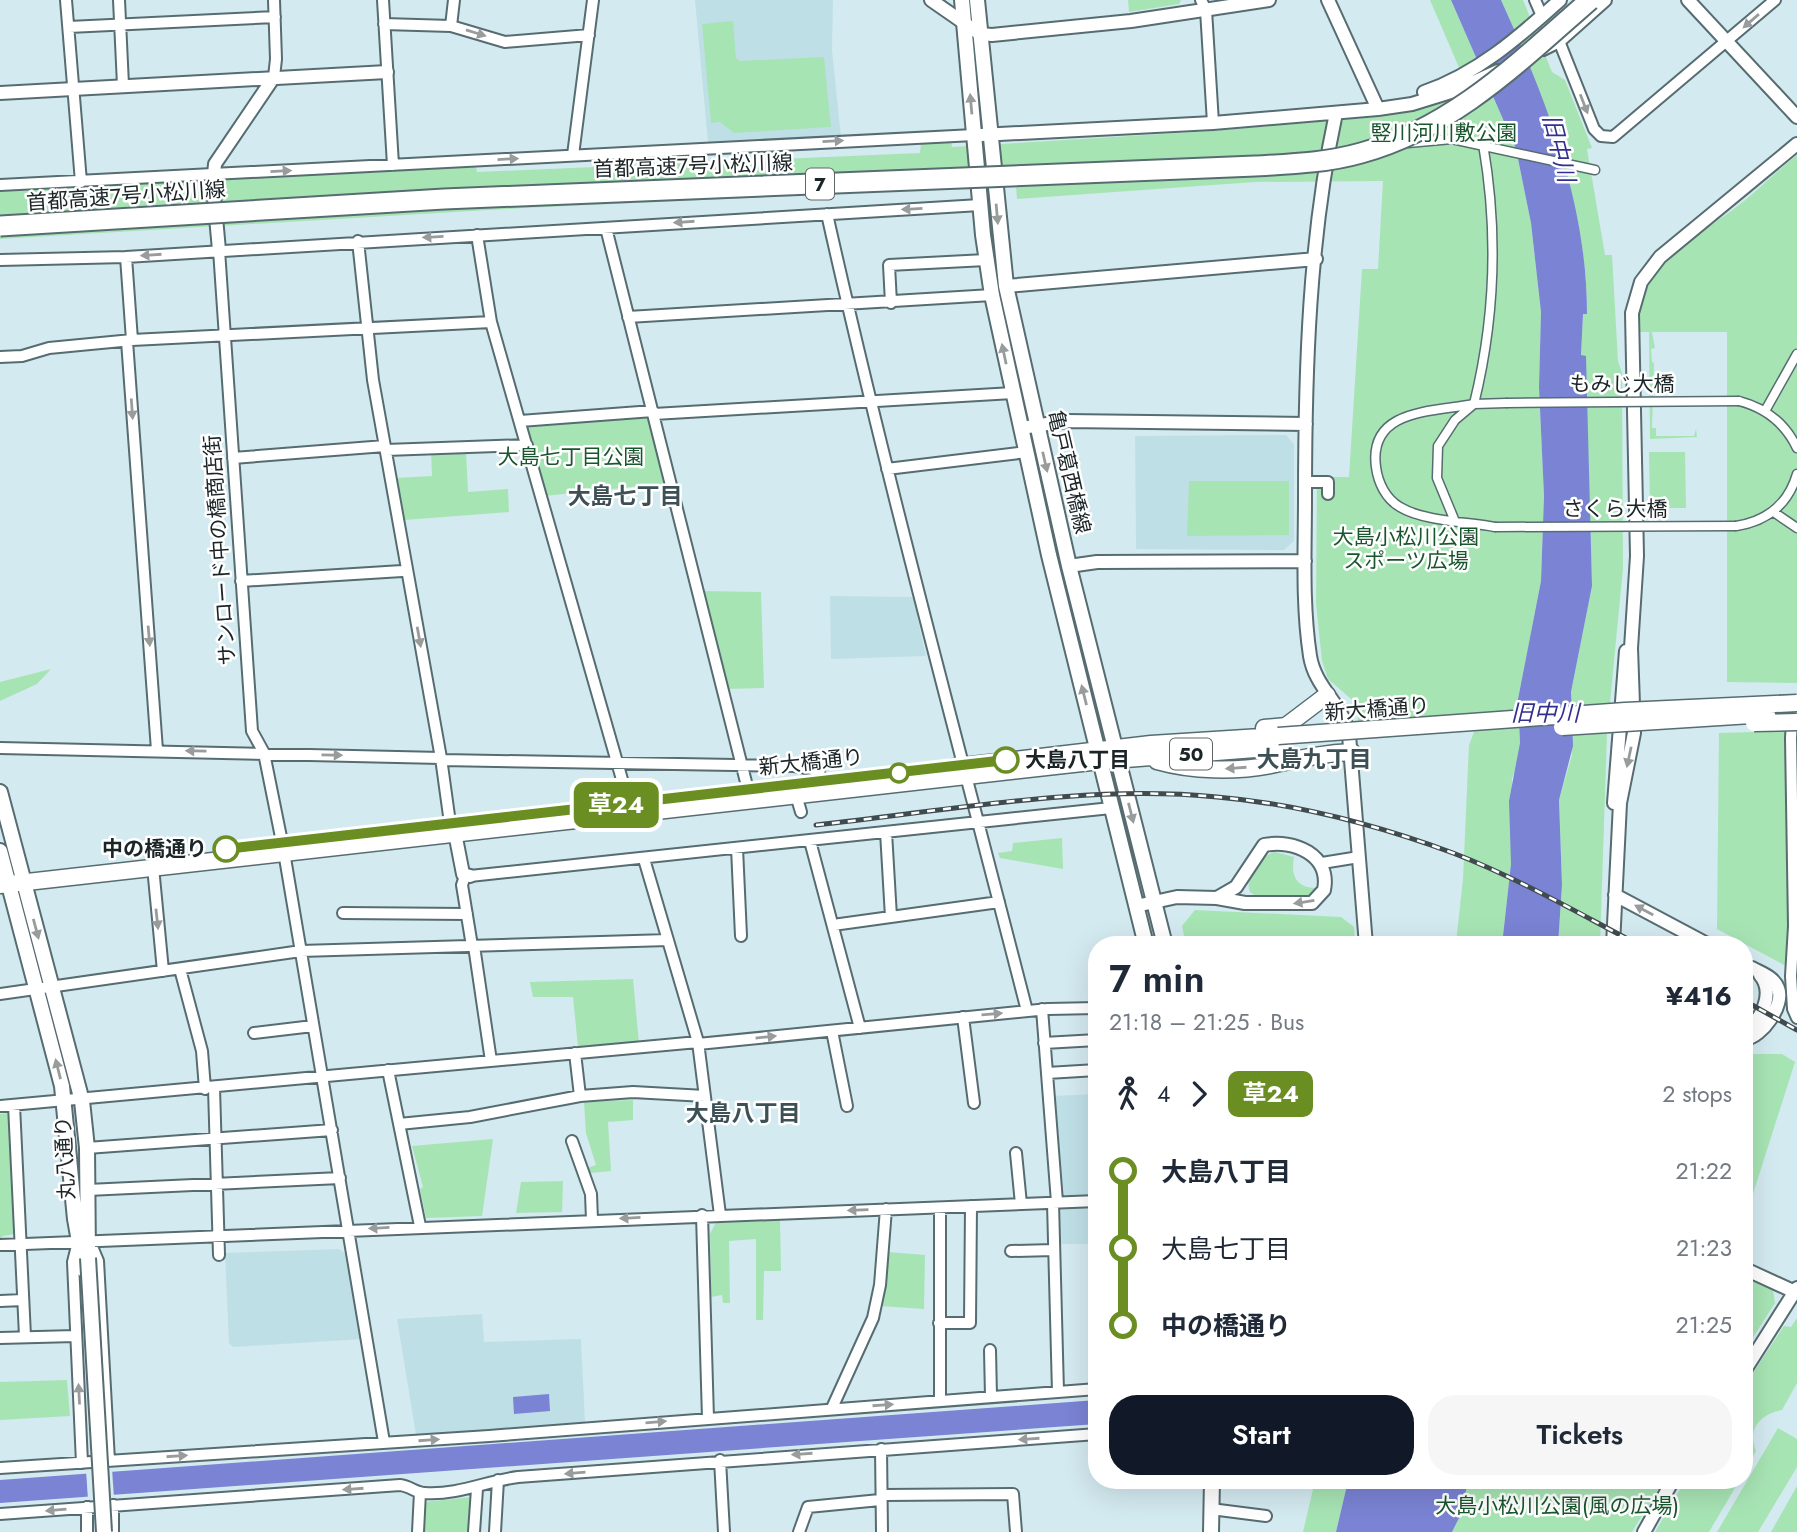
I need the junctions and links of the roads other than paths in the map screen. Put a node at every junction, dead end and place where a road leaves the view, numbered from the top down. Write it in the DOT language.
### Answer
graph roads {
  1 [pos="66,0"];
  2 [pos="119,0"];
  3 [pos="274,0"];
  4 [pos="383,0"];
  5 [pos="454,0"];
  6 [pos="593,0"];
  7 [pos="931,0"];
  8 [pos="962,0"];
  9 [pos="977,0"];
  10 [pos="1269,0"];
  11 [pos="1328,0"];
  12 [pos="1535,0"];
  13 [pos="1560,0"];
  14 [pos="1572,0"];
  15 [pos="1590,0"];
  16 [pos="1605,0"];
  17 [pos="1688,0"];
  18 [pos="1775,0"];
  19 [pos="1203,5"];
  20 [pos="1542,16"];
  21 [pos="275,17"];
  22 [pos="120,24"];
  23 [pos="384,24"];
  24 [pos="964,24"];
  25 [pos="451,26"];
  26 [pos="69,27"];
  27 [pos="980,34"];
  28 [pos="589,35"];
  29 [pos="1559,41"];
  30 [pos="1727,41"];
  31 [pos="387,72"];
  32 [pos="274,77"];
  33 [pos="123,85"];
  34 [pos="1453,85"];
  35 [pos="74,88"];
  36 [pos="0,93"];
  37 [pos="1378,109"];
  38 [pos="1336,113"];
  39 [pos="1797,117"];
  40 [pos="1213,124"];
  41 [pos="990,134"];
  42 [pos="974,135"];
  43 [pos="1483,144"];
  44 [pos="1797,144"];
  45 [pos="1342,150"];
  46 [pos="573,155"];
  47 [pos="394,165"];
  48 [pos="1595,170"];
  49 [pos="213,175"];
  50 [pos="81,182"];
  51 [pos="0,185"];
  52 [pos="980,205"];
  53 [pos="0,214"];
  54 [pos="827,214"];
  55 [pos="0,226"];
  56 [pos="606,228"];
  57 [pos="477,235"];
  58 [pos="358,241"];
  59 [pos="219,250"];
  60 [pos="126,257"];
  61 [pos="1316,259"];
  62 [pos="0,260"];
  63 [pos="986,260"];
  64 [pos="1006,286"];
  65 [pos="992,295"];
  66 [pos="891,303"];
  67 [pos="847,305"];
  68 [pos="628,317"];
  69 [pos="491,322"];
  70 [pos="365,329"];
  71 [pos="225,335"];
  72 [pos="129,341"];
  73 [pos="1797,354"];
  74 [pos="0,357"];
  75 [pos="1013,393"];
  76 [pos="870,401"];
  77 [pos="1474,404"];
  78 [pos="1765,411"];
  79 [pos="653,412"];
  80 [pos="520,421"];
  81 [pos="1306,424"];
  82 [pos="1029,427"];
  83 [pos="527,445"];
  84 [pos="386,448"];
  85 [pos="1797,448"];
  86 [pos="1027,452"];
  87 [pos="233,458"];
  88 [pos="887,468"];
  89 [pos="1797,474"];
  90 [pos="1305,482"];
  91 [pos="1328,494"];
  92 [pos="1775,513"];
  93 [pos="1454,519"];
  94 [pos="1797,528"];
  95 [pos="1305,561"];
  96 [pos="1069,566"];
  97 [pos="405,571"];
  98 [pos="241,581"];
  99 [pos="1797,693"];
  100 [pos="1327,695"];
  101 [pos="1797,703"];
  102 [pos="1797,713"];
  103 [pos="1626,717"];
  104 [pos="1797,723"];
  105 [pos="0,748"];
  106 [pos="157,750"];
  107 [pos="1147,750"];
  108 [pos="1352,752"];
  109 [pos="264,753"];
  110 [pos="1116,753"];
  111 [pos="1099,755"];
  112 [pos="441,759"];
  113 [pos="618,763"];
  114 [pos="743,766"];
  115 [pos="964,771"];
  116 [pos="821,782"];
  117 [pos="748,790"];
  118 [pos="0,792"];
  119 [pos="796,795"];
  120 [pos="629,804"];
  121 [pos="1111,808"];
  122 [pos="801,812"];
  123 [pos="978,821"];
  124 [pos="453,828"];
  125 [pos="886,832"];
  126 [pos="810,841"];
  127 [pos="282,847"];
  128 [pos="737,848"];
  129 [pos="0,851"];
  130 [pos="1359,858"];
  131 [pos="644,859"];
  132 [pos="1321,863"];
  133 [pos="153,867"];
  134 [pos="1246,870"];
  135 [pos="468,876"];
  136 [pos="10,879"];
  137 [pos="1615,895"];
  138 [pos="1217,898"];
  139 [pos="1153,901"];
  140 [pos="999,902"];
  141 [pos="1264,903"];
  142 [pos="1136,906"];
  143 [pos="343,913"];
  144 [pos="467,914"];
  145 [pos="891,917"];
  146 [pos="833,925"];
  147 [pos="741,936"];
  148 [pos="1144,936"];
  149 [pos="1163,936"];
  150 [pos="1365,936"];
  151 [pos="1613,936"];
  152 [pos="1692,936"];
  153 [pos="668,940"];
  154 [pos="473,946"];
  155 [pos="301,951"];
  156 [pos="180,969"];
  157 [pos="1753,969"];
  158 [pos="1753,970"];
  159 [pos="163,971"];
  160 [pos="44,988"];
  161 [pos="0,994"];
  162 [pos="1088,1008"];
  163 [pos="1042,1009"];
  164 [pos="1027,1011"];
  165 [pos="963,1017"];
  166 [pos="1797,1018"];
  167 [pos="1753,1024"];
  168 [pos="313,1026"];
  169 [pos="860,1028"];
  170 [pos="832,1031"];
  171 [pos="254,1032"];
  172 [pos="1753,1036"];
  173 [pos="1088,1041"];
  174 [pos="698,1043"];
  175 [pos="1044,1043"];
  176 [pos="575,1054"];
  177 [pos="491,1062"];
  178 [pos="388,1070"];
  179 [pos="1088,1071"];
  180 [pos="1047,1073"];
  181 [pos="323,1077"];
  182 [pos="209,1088"];
  183 [pos="580,1096"];
  184 [pos="705,1096"];
  185 [pos="65,1101"];
  186 [pos="82,1101"];
  187 [pos="974,1103"];
  188 [pos="14,1105"];
  189 [pos="0,1106"];
  190 [pos="847,1106"];
  191 [pos="399,1124"];
  192 [pos="332,1130"];
  193 [pos="215,1138"];
  194 [pos="572,1141"];
  195 [pos="87,1148"];
  196 [pos="1016,1153"];
  197 [pos="340,1178"];
  198 [pos="217,1184"];
  199 [pos="88,1190"];
  200 [pos="1088,1201"];
  201 [pos="1055,1203"];
  202 [pos="1021,1204"];
  203 [pos="971,1206"];
  204 [pos="940,1208"];
  205 [pos="886,1209"];
  206 [pos="702,1215"];
  207 [pos="720,1215"];
  208 [pos="592,1220"];
  209 [pos="420,1226"];
  210 [pos="349,1230"];
  211 [pos="218,1235"];
  212 [pos="84,1242"];
  213 [pos="21,1244"];
  214 [pos="0,1245"];
  215 [pos="1054,1250"];
  216 [pos="1011,1251"];
  217 [pos="219,1255"];
  218 [pos="86,1258"];
  219 [pos="1753,1272"];
  220 [pos="1796,1290"];
  221 [pos="23,1300"];
  222 [pos="0,1301"];
  223 [pos="939,1323"];
  224 [pos="25,1336"];
  225 [pos="75,1336"];
  226 [pos="0,1338"];
  227 [pos="990,1350"];
  228 [pos="1753,1357"];
  229 [pos="1088,1390"];
  230 [pos="1058,1392"];
  231 [pos="991,1397"];
  232 [pos="940,1400"];
  233 [pos="832,1408"];
  234 [pos="708,1418"];
  235 [pos="1088,1435"];
  236 [pos="384,1442"];
  237 [pos="881,1448"];
  238 [pos="720,1460"];
  239 [pos="109,1461"];
  240 [pos="82,1463"];
  241 [pos="0,1468"];
  242 [pos="498,1480"];
  243 [pos="477,1489"];
  244 [pos="1212,1489"];
  245 [pos="1668,1489"];
  246 [pos="420,1493"];
  247 [pos="882,1498"];
  248 [pos="113,1506"];
  249 [pos="87,1507"];
  250 [pos="1211,1509"];
  251 [pos="0,1514"];
  252 [pos="1266,1517"];
  253 [pos="88,1532"];
  254 [pos="97,1532"];
  255 [pos="104,1532"];
  256 [pos="113,1532"];
  257 [pos="418,1532"];
  258 [pos="474,1532"];
  259 [pos="495,1532"];
  260 [pos="724,1532"];
  261 [pos="799,1532"];
  262 [pos="882,1532"];
  263 [pos="1016,1532"];
  264 [pos="1211,1532"];
  265 [pos="1644,1532"];
  1 -- 26 [label="street"];
  2 -- 22 [label="street"];
  3 -- 21 [label="street"];
  4 -- 23 [label="street"];
  5 -- 25 [label="street"];
  6 -- 28 [label="street"];
  7 -- 24 [label="street"];
  8 -- 24 [label="main road, 亀戸葛西橋線"];
  9 -- 27 [label="main road, 亀戸葛西橋線"];
  10 -- 19 [label="street"];
  11 -- 37 [label="street"];
  12 -- 20 [label="street"];
  13 -- 20 [label="street"];
  14 -- 53 [label="highway, 首都高速7号小松川線 / 7"];
  15 -- 55 [label="highway, 首都高速7号小松川線 / 7, bridge"];
  16 -- 29 [label="street"];
  17 -- 30 [label="street"];
  18 -- 30 [label="street, one-way"];
  19 -- 27 [label="street"];
  19 -- 40 [label="street"];
  20 -- 34 [label="street"];
  21 -- 22 [label="street"];
  21 -- 32 [label="street"];
  22 -- 26 [label="street"];
  22 -- 33 [label="street"];
  23 -- 25 [label="street"];
  23 -- 31 [label="street"];
  24 -- 27 [label="street"];
  42 -- 24 [label="main road, 亀戸葛西橋線, one-way"];
  25 -- 28 [label="street, one-way"];
  26 -- 35 [label="street"];
  27 -- 41 [label="main road, 亀戸葛西橋線"];
  28 -- 46 [label="street"];
  29 -- 30 [label="street, one-way"];
  29 -- 34 [label="street, bridge"];
  30 -- 39 [label="street"];
  31 -- 32 [label="street"];
  31 -- 47 [label="street"];
  32 -- 33 [label="street"];
  32 -- 49 [label="street"];
  33 -- 35 [label="street"];
  34 -- 37 [label="street"];
  35 -- 36 [label="street"];
  35 -- 50 [label="street"];
  37 -- 38 [label="street"];
  38 -- 40 [label="street"];
  38 -- 61 [label="street"];
  40 -- 41 [label="street"];
  41 -- 42 [label="street"];
  41 -- 64 [label="main road, 亀戸葛西橋線, one-way"];
  46 -- 42 [label="street, one-way"];
  42 -- 52 [label="main road, 亀戸葛西橋線"];
  43 -- 45 [label="street"];
  43 -- 48 [label="street"];
  43 -- 77 [label="street"];
  44 -- 137 [label="street"];
  47 -- 46 [label="street, one-way"];
  49 -- 47 [label="street, one-way"];
  49 -- 50 [label="street"];
  49 -- 59 [label="street"];
  50 -- 51 [label="street"];
  52 -- 54 [label="street, one-way"];
  52 -- 63 [label="main road, 亀戸葛西橋線"];
  54 -- 56 [label="street, one-way"];
  54 -- 67 [label="street"];
  56 -- 57 [label="street"];
  56 -- 68 [label="street"];
  57 -- 58 [label="street, one-way"];
  57 -- 69 [label="street"];
  58 -- 59 [label="street"];
  58 -- 70 [label="street"];
  59 -- 60 [label="street, one-way"];
  59 -- 71 [label="street, サンロード中の橋商店街"];
  60 -- 62 [label="street"];
  60 -- 72 [label="street"];
  61 -- 64 [label="street"];
  61 -- 81 [label="street"];
  63 -- 65 [label="main road, 亀戸葛西橋線"];
  63 -- 66 [label="street"];
  64 -- 82 [label="main road, 亀戸葛西橋線"];
  65 -- 66 [label="street"];
  75 -- 65 [label="main road, 亀戸葛西橋線, one-way"];
  66 -- 67 [label="street"];
  67 -- 68 [label="street"];
  67 -- 76 [label="street"];
  68 -- 79 [label="street"];
  69 -- 70 [label="street"];
  69 -- 80 [label="street"];
  70 -- 71 [label="street"];
  70 -- 84 [label="street"];
  71 -- 72 [label="street"];
  71 -- 87 [label="street, サンロード中の橋商店街"];
  72 -- 74 [label="street"];
  72 -- 106 [label="street, one-way"];
  73 -- 78 [label="street"];
  75 -- 76 [label="street"];
  75 -- 82 [label="main road, 亀戸葛西橋線"];
  76 -- 79 [label="street"];
  76 -- 88 [label="street"];
  77 -- 78 [label="street, もみじ大橋, bridge"];
  77 -- 93 [label="street"];
  77 -- 93 [label="street, もみじ大橋"];
  78 -- 85 [label="street"];
  79 -- 80 [label="street"];
  79 -- 114 [label="street"];
  80 -- 83 [label="street"];
  81 -- 82 [label="street"];
  81 -- 90 [label="street"];
  82 -- 86 [label="main road, 亀戸葛西橋線"];
  82 -- 96 [label="main road, 亀戸葛西橋線, one-way"];
  83 -- 84 [label="street"];
  83 -- 113 [label="street"];
  84 -- 87 [label="street"];
  84 -- 97 [label="street"];
  86 -- 88 [label="street"];
  111 -- 86 [label="main road, 亀戸葛西橋線, one-way"];
  87 -- 98 [label="street, サンロード中の橋商店街"];
  88 -- 115 [label="street"];
  89 -- 92 [label="street"];
  90 -- 91 [label="street"];
  90 -- 95 [label="street"];
  92 -- 93 [label="street, さくら大橋, bridge"];
  92 -- 94 [label="street"];
  95 -- 96 [label="street"];
  95 -- 100 [label="street"];
  96 -- 110 [label="main road, 亀戸葛西橋線"];
  97 -- 98 [label="street"];
  97 -- 112 [label="street, one-way"];
  98 -- 109 [label="street, サンロード中の橋商店街"];
  99 -- 103 [label="main road, bridge"];
  100 -- 107 [label="main road"];
  100 -- 108 [label="street"];
  101 -- 103 [label="main road, 新大橋通り / 50, bridge"];
  102 -- 103 [label="main road, 新大橋通り / 50, bridge"];
  102 -- 166 [label="street"];
  103 -- 104 [label="main road, bridge"];
  103 -- 107 [label="main road, 新大橋通り / 50, bridge"];
  105 -- 106 [label="street"];
  109 -- 106 [label="street, one-way"];
  108 -- 107 [label="main road, one-way"];
  107 -- 110 [label="main road, 新大橋通り / 50"];
  108 -- 130 [label="street"];
  109 -- 112 [label="street, one-way"];
  109 -- 127 [label="street, サンロード中の橋商店街"];
  110 -- 111 [label="main road, 新大橋通り / 50"];
  110 -- 139 [label="main road, 亀戸葛西橋線, one-way"];
  111 -- 115 [label="main road, 新大橋通り / 50"];
  111 -- 121 [label="main road, 亀戸葛西橋線"];
  112 -- 113 [label="street"];
  112 -- 124 [label="street"];
  113 -- 114 [label="street"];
  113 -- 120 [label="street"];
  114 -- 116 [label="street"];
  114 -- 117 [label="street"];
  115 -- 116 [label="main road, 新大橋通り / 50"];
  115 -- 119 [label="main road, 新大橋通り / 50"];
  115 -- 123 [label="street"];
  116 -- 117 [label="main road, 新大橋通り / 50"];
  117 -- 120 [label="main road, 新大橋通り / 50"];
  118 -- 136 [label="main road, 丸八通り"];
  119 -- 122 [label="street"];
  119 -- 124 [label="main road, 新大橋通り / 50"];
  120 -- 124 [label="main road, 新大橋通り / 50"];
  121 -- 123 [label="street"];
  121 -- 142 [label="main road, 亀戸葛西橋線"];
  123 -- 125 [label="street"];
  123 -- 140 [label="street"];
  124 -- 127 [label="main road, 新大橋通り / 50"];
  124 -- 135 [label="street"];
  125 -- 126 [label="street"];
  125 -- 145 [label="street"];
  126 -- 128 [label="street"];
  126 -- 146 [label="street"];
  127 -- 133 [label="main road, 新大橋通り / 50"];
  127 -- 136 [label="main road, 新大橋通り / 50"];
  127 -- 155 [label="street, サンロード中の橋商店街"];
  128 -- 131 [label="street"];
  128 -- 147 [label="street"];
  129 -- 136 [label="main road, 丸八通り"];
  130 -- 132 [label="street"];
  130 -- 150 [label="street"];
  131 -- 135 [label="street"];
  131 -- 153 [label="street"];
  132 -- 134 [label="street"];
  132 -- 141 [label="street, one-way"];
  133 -- 136 [label="main road, 新大橋通り / 50"];
  133 -- 159 [label="street, one-way"];
  134 -- 138 [label="street"];
  134 -- 141 [label="street"];
  135 -- 144 [label="street"];
  136 -- 160 [label="main road, 丸八通り"];
  137 -- 151 [label="street"];
  152 -- 137 [label="street, one-way"];
  138 -- 139 [label="street"];
  138 -- 141 [label="street"];
  139 -- 142 [label="street"];
  139 -- 149 [label="main road, 亀戸葛西橋線"];
  140 -- 145 [label="street"];
  140 -- 164 [label="street"];
  142 -- 148 [label="main road, 亀戸葛西橋線"];
  143 -- 144 [label="street"];
  144 -- 154 [label="street"];
  145 -- 146 [label="street"];
  146 -- 169 [label="street"];
  153 -- 154 [label="street"];
  153 -- 174 [label="street"];
  154 -- 155 [label="street"];
  154 -- 177 [label="street"];
  155 -- 156 [label="street"];
  155 -- 168 [label="street, サンロード中の橋商店街"];
  156 -- 159 [label="street"];
  156 -- 182 [label="street"];
  157 -- 172 [label="street"];
  158 -- 167 [label="street"];
  159 -- 160 [label="street"];
  160 -- 161 [label="street"];
  185 -- 160 [label="main road, 丸八通り, one-way"];
  160 -- 186 [label="main road, 丸八通り"];
  162 -- 163 [label="street"];
  163 -- 164 [label="street"];
  163 -- 175 [label="street"];
  165 -- 164 [label="street, one-way"];
  165 -- 169 [label="street"];
  165 -- 187 [label="street"];
  168 -- 171 [label="street"];
  168 -- 181 [label="street, サンロード中の橋商店街"];
  169 -- 170 [label="street"];
  174 -- 170 [label="street, one-way"];
  170 -- 190 [label="street"];
  173 -- 175 [label="street"];
  174 -- 176 [label="street"];
  174 -- 184 [label="street"];
  175 -- 180 [label="street"];
  176 -- 177 [label="street"];
  176 -- 183 [label="street"];
  177 -- 178 [label="street"];
  178 -- 181 [label="street"];
  178 -- 191 [label="street"];
  179 -- 180 [label="street"];
  180 -- 201 [label="street"];
  181 -- 182 [label="street"];
  181 -- 192 [label="street, サンロード中の橋商店街"];
  182 -- 186 [label="street"];
  182 -- 193 [label="street"];
  183 -- 184 [label="street"];
  183 -- 191 [label="street"];
  184 -- 207 [label="street"];
  185 -- 186 [label="street"];
  185 -- 188 [label="street"];
  185 -- 212 [label="main road, 丸八通り"];
  186 -- 195 [label="main road, 丸八通り"];
  188 -- 189 [label="street"];
  188 -- 213 [label="street"];
  191 -- 209 [label="street"];
  192 -- 193 [label="street"];
  192 -- 197 [label="street, サンロード中の橋商店街"];
  193 -- 195 [label="street"];
  193 -- 198 [label="street"];
  194 -- 208 [label="street"];
  195 -- 199 [label="main road, 丸八通り"];
  196 -- 202 [label="street"];
  197 -- 198 [label="street"];
  197 -- 210 [label="street, サンロード中の橋商店街"];
  198 -- 199 [label="street"];
  198 -- 211 [label="street"];
  199 -- 212 [label="main road, 丸八通り"];
  200 -- 201 [label="street"];
  201 -- 202 [label="street"];
  201 -- 215 [label="street"];
  202 -- 203 [label="street"];
  203 -- 204 [label="street"];
  203 -- 223 [label="street"];
  204 -- 205 [label="street"];
  204 -- 223 [label="street"];
  205 -- 207 [label="street, one-way"];
  205 -- 233 [label="street"];
  206 -- 207 [label="street"];
  206 -- 208 [label="street, one-way"];
  206 -- 234 [label="street"];
  208 -- 209 [label="street"];
  209 -- 210 [label="street, one-way"];
  210 -- 211 [label="street"];
  210 -- 236 [label="street, サンロード中の橋商店街"];
  211 -- 212 [label="street"];
  211 -- 217 [label="street"];
  212 -- 213 [label="street"];
  212 -- 218 [label="main road, 丸八通り"];
  212 -- 225 [label="street"];
  212 -- 239 [label="street"];
  213 -- 214 [label="street"];
  213 -- 221 [label="street"];
  215 -- 216 [label="street"];
  215 -- 230 [label="street"];
  218 -- 254 [label="main road, 丸八通り, bridge"];
  218 -- 255 [label="main road, 丸八通り, bridge"];
  219 -- 220 [label="street"];
  220 -- 228 [label="street"];
  221 -- 222 [label="street"];
  221 -- 224 [label="street"];
  223 -- 232 [label="street"];
  224 -- 225 [label="street"];
  224 -- 226 [label="street"];
  240 -- 225 [label="street, one-way"];
  227 -- 231 [label="street"];
  229 -- 230 [label="street"];
  230 -- 231 [label="street"];
  231 -- 232 [label="street"];
  233 -- 232 [label="street, one-way"];
  233 -- 234 [label="street"];
  236 -- 234 [label="street, one-way"];
  235 -- 237 [label="street, one-way"];
  239 -- 236 [label="street, one-way"];
  237 -- 238 [label="street, one-way"];
  237 -- 247 [label="street"];
  238 -- 242 [label="street, one-way"];
  238 -- 260 [label="street"];
  239 -- 240 [label="street"];
  240 -- 241 [label="street"];
  242 -- 243 [label="street"];
  242 -- 259 [label="street"];
  243 -- 246 [label="street"];
  243 -- 258 [label="street"];
  244 -- 250 [label="main road"];
  245 -- 265 [label="street"];
  246 -- 248 [label="street, one-way"];
  246 -- 257 [label="street"];
  247 -- 261 [label="street"];
  247 -- 262 [label="street"];
  247 -- 263 [label="street"];
  248 -- 249 [label="street"];
  248 -- 256 [label="street"];
  249 -- 251 [label="street, one-way"];
  249 -- 253 [label="street"];
  250 -- 252 [label="street"];
  250 -- 264 [label="main road"];
}
